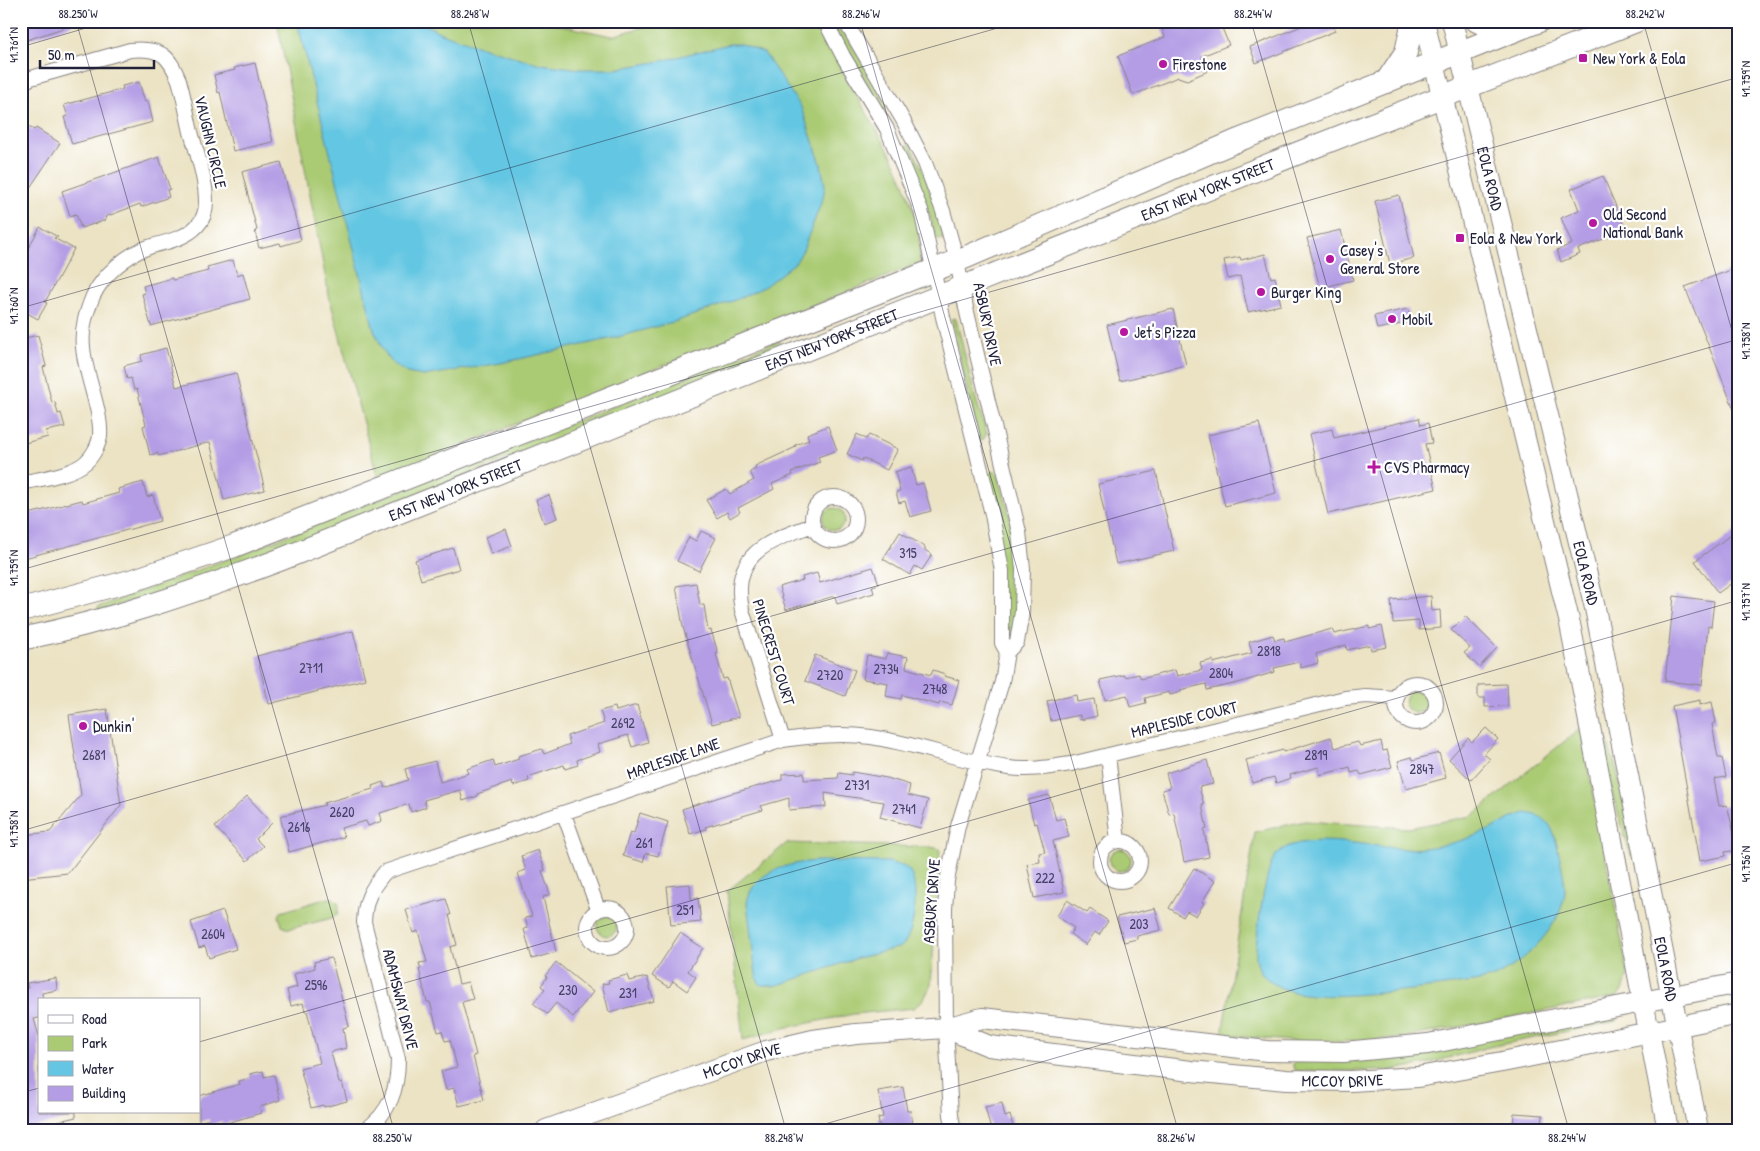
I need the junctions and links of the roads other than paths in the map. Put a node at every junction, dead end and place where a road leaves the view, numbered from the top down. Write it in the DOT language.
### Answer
graph roads {
  1 [pos="825,21"];
  2 [pos="845,21"];
  3 [pos="1413,21"];
  4 [pos="1424,21"];
  5 [pos="1452,21"];
  6 [pos="1477,21"];
  7 [pos="1539,21"];
  8 [pos="1636,21"];
  9 [pos="1516,30"];
  10 [pos="1459,53"];
  11 [pos="1435,63"];
  12 [pos="1386,82"];
  13 [pos="21,83"];
  14 [pos="1468,87"];
  15 [pos="1442,97"];
  16 [pos="957,261"];
  17 [pos="933,270"];
  18 [pos="962,288"];
  19 [pos="939,297"];
  20 [pos="21,483"];
  21 [pos="813,525"];
  22 [pos="21,610"];
  23 [pos="21,640"];
  24 [pos="1007,652"];
  25 [pos="1397,698"];
  26 [pos="783,740"];
  27 [pos="1108,756"];
  28 [pos="978,763"];
  29 [pos="564,814"];
  30 [pos="1118,842"];
  31 [pos="386,872"];
  32 [pos="598,909"];
  33 [pos="1739,983"];
  34 [pos="1672,996"];
  35 [pos="1644,1002"];
  36 [pos="1739,1014"];
  37 [pos="1678,1026"];
  38 [pos="946,1028"];
  39 [pos="1649,1032"];
  40 [pos="365,1130"];
  41 [pos="546,1130"];
  42 [pos="954,1130"];
  43 [pos="1668,1130"];
  44 [pos="1698,1130"];
  1 -- 17 [label="street, ASBURY DRIVE"];
  2 -- 16 [label="street, ASBURY DRIVE"];
  3 -- 12 [label="main road"];
  4 -- 11 [label="main road, EOLA ROAD"];
  5 -- 10 [label="main road, EOLA ROAD"];
  6 -- 9 [label="main road"];
  7 -- 9 [label="main road, EAST NEW YORK STREET"];
  8 -- 14 [label="main road, EAST NEW YORK STREET"];
  9 -- 10 [label="main road, EAST NEW YORK STREET"];
  10 -- 11 [label="main road, EAST NEW YORK STREET"];
  10 -- 14 [label="main road, EOLA ROAD"];
  11 -- 12 [label="main road, EAST NEW YORK STREET"];
  11 -- 15 [label="main road, EOLA ROAD"];
  12 -- 16 [label="main road, EAST NEW YORK STREET"];
  13 -- 20 [label="street, VAUGHN CIRCLE"];
  14 -- 15 [label="main road, EAST NEW YORK STREET"];
  14 -- 34 [label="main road, EOLA ROAD"];
  15 -- 18 [label="main road, EAST NEW YORK STREET"];
  15 -- 35 [label="main road, EOLA ROAD"];
  16 -- 17 [label="main road, EAST NEW YORK STREET"];
  16 -- 18 [label="street, ASBURY DRIVE"];
  17 -- 19 [label="street, ASBURY DRIVE"];
  17 -- 22 [label="main road, EAST NEW YORK STREET"];
  18 -- 19 [label="main road, EAST NEW YORK STREET"];
  18 -- 24 [label="street, ASBURY DRIVE"];
  19 -- 23 [label="main road, EAST NEW YORK STREET"];
  19 -- 24 [label="street, ASBURY DRIVE"];
  21 -- 26 [label="street, PINECREST COURT"];
  24 -- 28 [label="street, ASBURY DRIVE"];
  25 -- 27 [label="street, MAPLESIDE COURT"];
  26 -- 28 [label="street, MAPLESIDE LANE"];
  26 -- 29 [label="street, MAPLESIDE LANE"];
  27 -- 28 [label="street, MAPLESIDE COURT"];
  27 -- 30 [label="street"];
  28 -- 38 [label="street, ASBURY DRIVE"];
  29 -- 31 [label="street, MAPLESIDE LANE"];
  29 -- 32 [label="street"];
  31 -- 40 [label="street, ADAMSWAY DRIVE"];
  33 -- 34 [label="main road, MCCOY DRIVE"];
  34 -- 35 [label="main road, MCCOY DRIVE"];
  34 -- 37 [label="main road, EOLA ROAD"];
  35 -- 38 [label="main road, MCCOY DRIVE"];
  35 -- 39 [label="main road, EOLA ROAD"];
  36 -- 37 [label="main road, MCCOY DRIVE"];
  37 -- 39 [label="main road, MCCOY DRIVE"];
  37 -- 44 [label="main road, EOLA ROAD"];
  38 -- 39 [label="main road, MCCOY DRIVE"];
  38 -- 41 [label="main road, MCCOY DRIVE"];
  38 -- 42 [label="street, ASBURY DRIVE"];
  39 -- 43 [label="main road, EOLA ROAD"];
}
